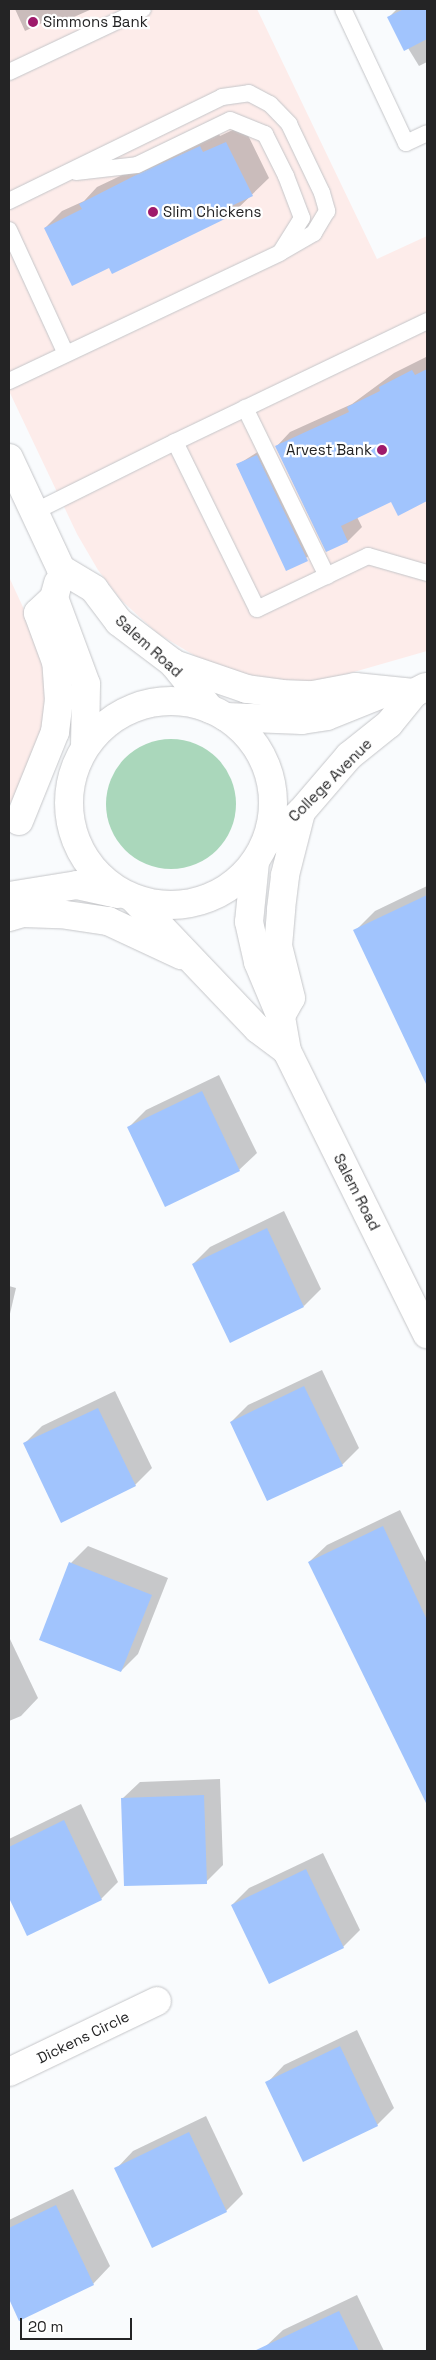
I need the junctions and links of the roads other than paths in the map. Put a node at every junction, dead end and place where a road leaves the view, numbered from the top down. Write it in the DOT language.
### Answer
graph roads {
  1 [pos="143,9"];
  2 [pos="343,9"];
  3 [pos="9,72"];
  4 [pos="427,132"];
  5 [pos="64,174"];
  6 [pos="9,201"];
  7 [pos="9,230"];
  8 [pos="280,253"];
  9 [pos="427,322"];
  10 [pos="66,354"];
  11 [pos="9,381"];
  12 [pos="245,408"];
  13 [pos="175,442"];
  14 [pos="9,458"];
  15 [pos="34,512"];
  16 [pos="61,569"];
  17 [pos="427,573"];
  18 [pos="327,576"];
  19 [pos="54,598"];
  20 [pos="173,663"];
  21 [pos="411,690"];
  22 [pos="218,713"];
  23 [pos="86,746"];
  24 [pos="73,772"];
  25 [pos="301,812"];
  26 [pos="14,827"];
  27 [pos="260,853"];
  28 [pos="9,896"];
  29 [pos="130,897"];
  30 [pos="9,917"];
  31 [pos="195,962"];
  32 [pos="280,1017"];
  33 [pos="287,1051"];
  34 [pos="424,1320"];
  35 [pos="157,2001"];
  36 [pos="9,2072"];
  1 -- 3 [label="lane"];
  2 -- 4 [label="lane"];
  5 -- 6 [label="lane"];
  5 -- 8 [label="lane"];
  5 -- 8 [label="lane"];
  7 -- 10 [label="lane"];
  8 -- 10 [label="lane"];
  9 -- 12 [label="lane"];
  10 -- 11 [label="lane"];
  12 -- 13 [label="lane"];
  12 -- 18 [label="lane"];
  13 -- 15 [label="lane"];
  13 -- 18 [label="lane"];
  14 -- 15 [label="main road"];
  15 -- 16 [label="main road"];
  16 -- 19 [label="main road"];
  16 -- 20 [label="main road, Salem Road"];
  17 -- 18 [label="lane"];
  19 -- 23 [label="main road"];
  19 -- 26 [label="main road"];
  20 -- 21 [label="main road"];
  20 -- 22 [label="main road, Salem Road"];
  21 -- 22 [label="main road"];
  21 -- 25 [label="main road, College Avenue"];
  22 -- 23 [label="main road"];
  22 -- 27 [label="main road, Salem Road"];
  23 -- 24 [label="main road"];
  24 -- 26 [label="main road"];
  24 -- 29 [label="main road, Salem Road"];
  25 -- 27 [label="main road, College Avenue"];
  25 -- 32 [label="main road"];
  27 -- 29 [label="main road, College Avenue"];
  27 -- 32 [label="main road, Salem Road"];
  28 -- 29 [label="main road"];
  29 -- 31 [label="main road, Salem Road"];
  30 -- 31 [label="main road"];
  31 -- 33 [label="main road, Salem Road"];
  32 -- 33 [label="main road, Salem Road"];
  33 -- 34 [label="main road, Salem Road"];
  35 -- 36 [label="main road, Dickens Circle"];
}
